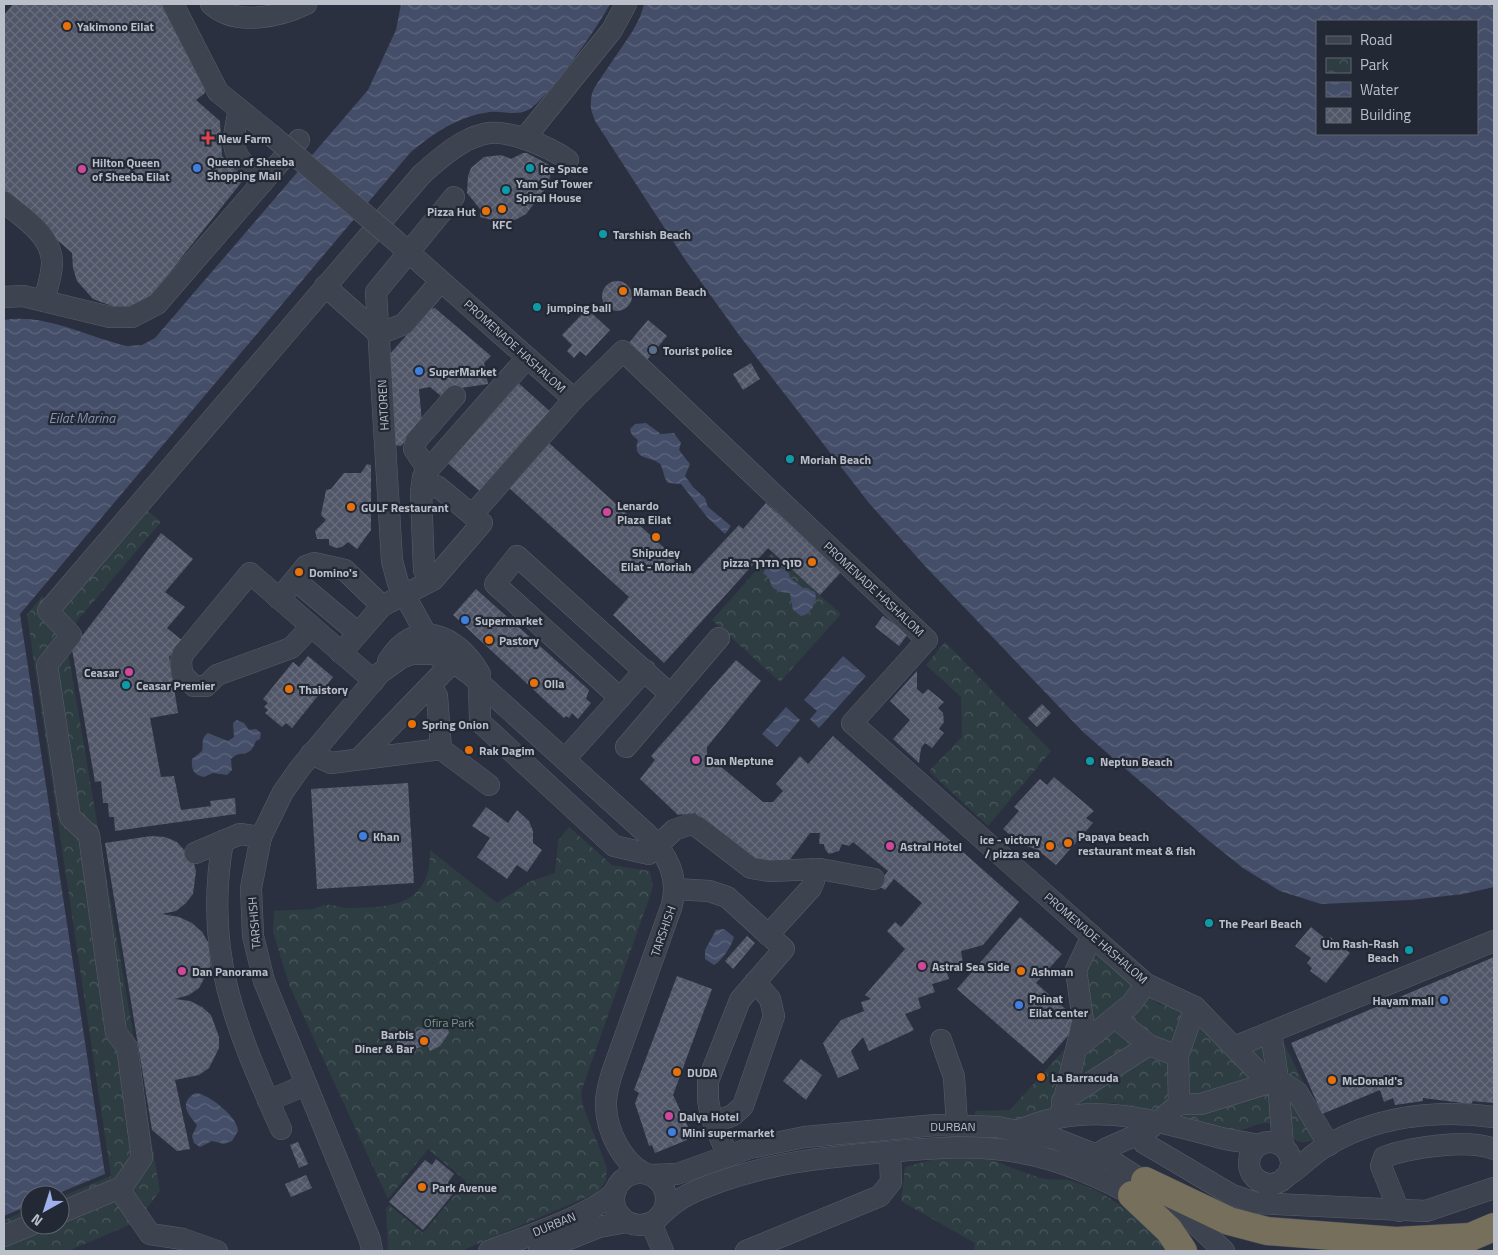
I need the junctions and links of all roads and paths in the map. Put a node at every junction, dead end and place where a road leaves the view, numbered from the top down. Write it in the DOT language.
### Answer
graph roads {
  1 [pos="173,4"];
  2 [pos="211,4"];
  3 [pos="626,4"];
  4 [pos="294,6"];
  5 [pos="239,108"];
  6 [pos="524,139"];
  7 [pos="299,140"];
  8 [pos="568,160"];
  9 [pos="262,183"];
  10 [pos="454,197"];
  11 [pos="4,202"];
  12 [pos="402,246"];
  13 [pos="441,281"];
  14 [pos="326,286"];
  15 [pos="4,297"];
  16 [pos="44,301"];
  17 [pos="379,334"];
  18 [pos="527,358"];
  19 [pos="455,396"];
  20 [pos="574,399"];
  21 [pos="428,470"];
  22 [pos="421,492"];
  23 [pos="472,515"];
  24 [pos="295,580"];
  25 [pos="432,580"];
  26 [pos="404,595"];
  27 [pos="279,599"];
  28 [pos="382,606"];
  29 [pos="311,627"];
  30 [pos="358,633"];
  31 [pos="426,634"];
  32 [pos="719,638"];
  33 [pos="341,653"];
  34 [pos="453,662"];
  35 [pos="645,670"];
  36 [pos="377,677"];
  37 [pos="431,685"];
  38 [pos="483,685"];
  39 [pos="671,695"];
  40 [pos="620,698"];
  41 [pos="626,746"];
  42 [pos="441,749"];
  43 [pos="311,754"];
  44 [pos="359,759"];
  45 [pos="565,759"];
  46 [pos="489,785"];
  47 [pos="261,837"];
  48 [pos="222,841"];
  49 [pos="658,846"];
  50 [pos="195,853"];
  51 [pos="815,869"];
  52 [pos="874,879"];
  53 [pos="675,889"];
  54 [pos="768,935"];
  55 [pos="1092,936"];
  56 [pos="1494,941"];
  57 [pos="756,982"];
  58 [pos="1146,984"];
  59 [pos="1195,1007"];
  60 [pos="1115,1018"];
  61 [pos="1271,1032"];
  62 [pos="941,1040"];
  63 [pos="1149,1045"];
  64 [pos="1234,1047"];
  65 [pos="1077,1048"];
  66 [pos="1178,1056"];
  67 [pos="1278,1080"];
  68 [pos="305,1084"];
  69 [pos="268,1101"];
  70 [pos="1179,1104"];
  71 [pos="1061,1109"];
  72 [pos="1093,1113"];
  73 [pos="1494,1117"];
  74 [pos="1156,1122"];
  75 [pos="714,1123"];
  76 [pos="957,1125"];
  77 [pos="1188,1129"];
  78 [pos="281,1130"];
  79 [pos="1020,1130"];
  80 [pos="1144,1143"];
  81 [pos="1258,1145"];
  82 [pos="1325,1147"];
  83 [pos="1285,1149"];
  84 [pos="1494,1149"];
  85 [pos="1091,1151"];
  86 [pos="890,1152"];
  87 [pos="728,1156"];
  88 [pos="647,1174"];
  89 [pos="1268,1179"];
  90 [pos="1138,1188"];
  91 [pos="1494,1188"];
  92 [pos="119,1189"];
  93 [pos="616,1190"];
  94 [pos="1256,1203"];
  95 [pos="70,1209"];
  96 [pos="1399,1211"];
  97 [pos="657,1218"];
  98 [pos="627,1222"];
  99 [pos="20,1229"];
  100 [pos="4,1236"];
  101 [pos="1486,1241"];
  102 [pos="217,1251"];
  103 [pos="372,1251"];
  104 [pos="488,1251"];
  105 [pos="539,1251"];
  106 [pos="663,1251"];
  107 [pos="746,1251"];
  108 [pos="1183,1251"];
  109 [pos="1203,1251"];
  110 [pos="1224,1251"];
  111 [pos="1434,1251"];
  1 -- 5 [label="street, PROMENADE HASHALOM"];
  2 -- 4 [label="street"];
  3 -- 6 [label="street"];
  5 -- 9 [label="street"];
  5 -- 12 [label="street, PROMENADE HASHALOM, bridge"];
  6 -- 8 [label="street"];
  6 -- 14 [label="street"];
  7 -- 9 [label="street"];
  9 -- 16 [label="street"];
  10 -- 12 [label="street, HATOREN"];
  11 -- 16 [label="street"];
  12 -- 13 [label="street, PROMENADE HASHALOM"];
  12 -- 17 [label="street, HATOREN"];
  13 -- 17 [label="street"];
  13 -- 18 [label="street, PROMENADE HASHALOM"];
  14 -- 17 [label="street"];
  14 -- 92 [label="street"];
  15 -- 16 [label="street"];
  17 -- 26 [label="street, HATOREN"];
  18 -- 20 [label="street, PROMENADE HASHALOM"];
  18 -- 21 [label="street"];
  19 -- 21 [label="street"];
  20 -- 23 [label="street"];
  20 -- 55 [label="street, PROMENADE HASHALOM"];
  21 -- 22 [label="street"];
  22 -- 23 [label="street"];
  22 -- 25 [label="street"];
  23 -- 25 [label="street"];
  24 -- 27 [label="street"];
  24 -- 28 [label="street"];
  24 -- 30 [label="street"];
  25 -- 26 [label="street"];
  26 -- 28 [label="street"];
  26 -- 31 [label="street, HATOREN"];
  27 -- 29 [label="street"];
  27 -- 29 [label="street"];
  28 -- 30 [label="street"];
  29 -- 33 [label="street"];
  30 -- 33 [label="street"];
  31 -- 36 [label="street, TARSHISH"];
  31 -- 38 [label="street, TARSHISH"];
  32 -- 39 [label="street"];
  33 -- 36 [label="street"];
  34 -- 36 [label="street, TARSHISH"];
  34 -- 37 [label="street"];
  34 -- 38 [label="street, TARSHISH"];
  35 -- 39 [label="street"];
  35 -- 40 [label="street"];
  35 -- 40 [label="street"];
  36 -- 43 [label="street, TARSHISH"];
  37 -- 42 [label="street"];
  37 -- 44 [label="street"];
  38 -- 45 [label="street, TARSHISH"];
  38 -- 49 [label="street"];
  39 -- 41 [label="street"];
  40 -- 45 [label="street"];
  42 -- 44 [label="street"];
  42 -- 46 [label="street"];
  43 -- 44 [label="street"];
  43 -- 47 [label="street, TARSHISH"];
  45 -- 49 [label="street, TARSHISH"];
  47 -- 48 [label="street"];
  47 -- 68 [label="street, TARSHISH"];
  48 -- 50 [label="street"];
  48 -- 69 [label="street"];
  49 -- 51 [label="street"];
  49 -- 53 [label="street, TARSHISH"];
  51 -- 52 [label="street"];
  51 -- 54 [label="street"];
  53 -- 54 [label="street"];
  53 -- 88 [label="street, TARSHISH"];
  54 -- 57 [label="street"];
  55 -- 58 [label="street, PROMENADE HASHALOM"];
  55 -- 65 [label="street"];
  56 -- 61 [label="street"];
  57 -- 75 [label="street"];
  57 -- 75 [label="street"];
  58 -- 59 [label="street, PROMENADE HASHALOM"];
  58 -- 60 [label="street"];
  59 -- 64 [label="street, PROMENADE HASHALOM"];
  59 -- 66 [label="street"];
  60 -- 63 [label="street"];
  60 -- 65 [label="street"];
  61 -- 64 [label="street"];
  61 -- 67 [label="street"];
  62 -- 76 [label="street"];
  63 -- 66 [label="street"];
  63 -- 71 [label="street"];
  64 -- 67 [label="street, PROMENADE HASHALOM"];
  65 -- 71 [label="street"];
  66 -- 70 [label="street"];
  67 -- 70 [label="street"];
  67 -- 82 [label="street, PROMENADE HASHALOM"];
  67 -- 83 [label="street"];
  68 -- 69 [label="street"];
  68 -- 103 [label="street, TARSHISH"];
  69 -- 78 [label="street"];
  70 -- 74 [label="street"];
  71 -- 72 [label="street"];
  71 -- 79 [label="street"];
  72 -- 74 [label="street"];
  72 -- 85 [label="street"];
  73 -- 82 [label="street"];
  74 -- 77 [label="street"];
  74 -- 85 [label="street"];
  75 -- 87 [label="street"];
  76 -- 79 [label="street, DURBAN"];
  76 -- 87 [label="street, DURBAN"];
  77 -- 81 [label="street"];
  77 -- 89 [label="street"];
  79 -- 85 [label="street, DURBAN"];
  80 -- 94 [label="street"];
  81 -- 83 [label="street"];
  81 -- 89 [label="street"];
  82 -- 83 [label="street"];
  82 -- 89 [label="street"];
  83 -- 89 [label="street"];
  84 -- 96 [label="street"];
  85 -- 90 [label="street, DURBAN"];
  86 -- 90 [label="street, DURBAN"];
  86 -- 97 [label="street, DURBAN"];
  86 -- 107 [label="street"];
  87 -- 88 [label="street, DURBAN"];
  88 -- 93 [label="street"];
  88 -- 97 [label="street"];
  89 -- 94 [label="street"];
  90 -- 101 [label="highway"];
  90 -- 108 [label="highway"];
  90 -- 109 [label="street, DURBAN"];
  90 -- 110 [label="street, DURBAN"];
  91 -- 96 [label="street"];
  92 -- 95 [label="street"];
  92 -- 102 [label="street"];
  93 -- 98 [label="street"];
  93 -- 104 [label="street, DURBAN"];
  94 -- 96 [label="street"];
  97 -- 98 [label="street"];
  97 -- 106 [label="street"];
  98 -- 105 [label="street, DURBAN"];
  99 -- 100 [label="street"];
  101 -- 111 [label="highway"];
}
